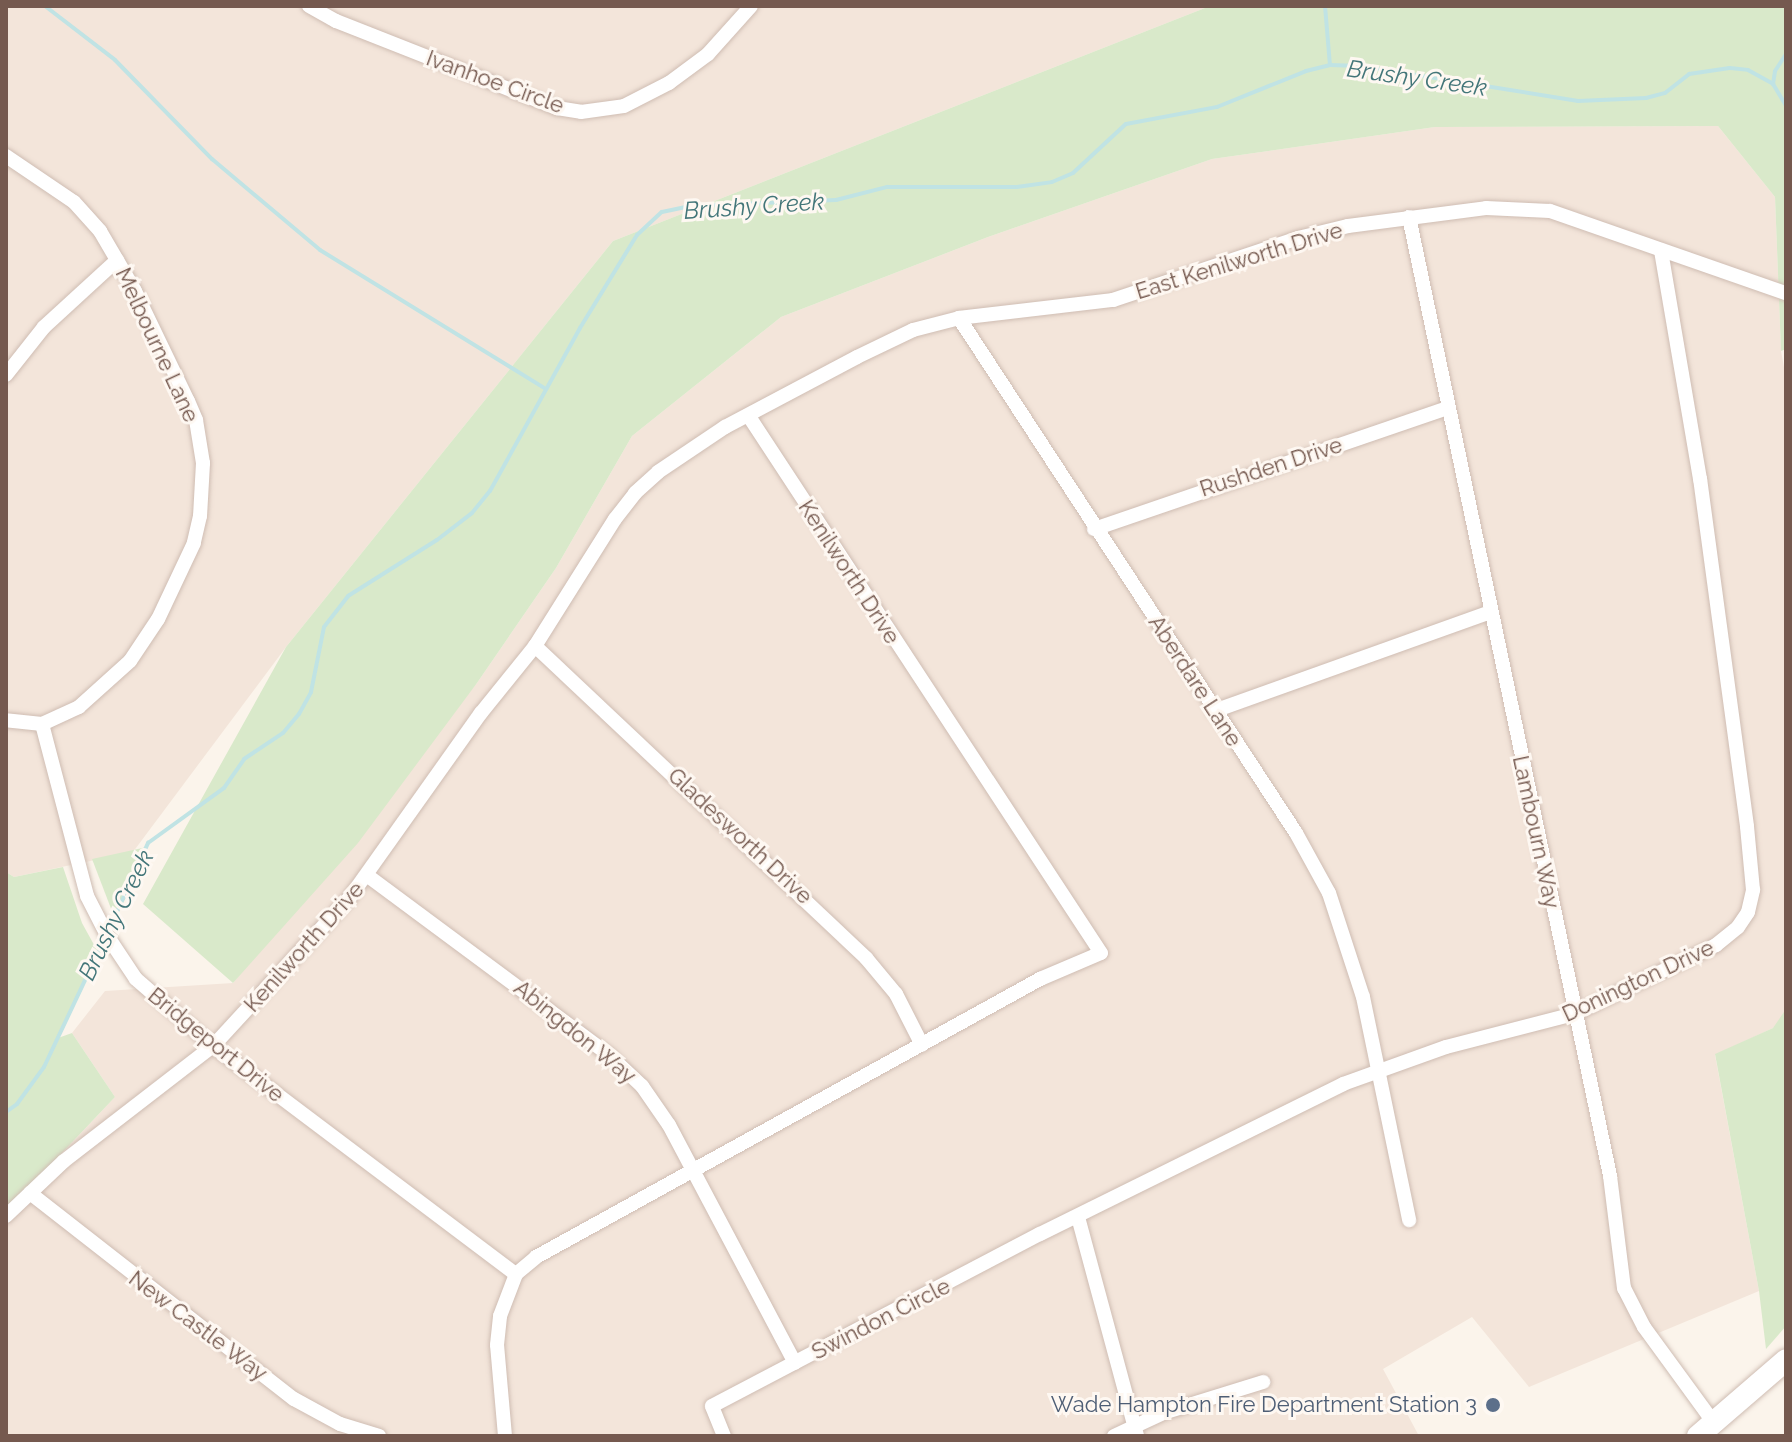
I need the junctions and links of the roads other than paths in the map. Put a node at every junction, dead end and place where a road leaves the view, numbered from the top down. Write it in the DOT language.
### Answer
graph roads {
  1 [pos="309,6"];
  2 [pos="751,6"];
  3 [pos="6,156"];
  4 [pos="1409,217"];
  5 [pos="1661,250"];
  6 [pos="117,260"];
  7 [pos="1786,293"];
  8 [pos="959,318"];
  9 [pos="6,375"];
  10 [pos="1448,408"];
  11 [pos="748,415"];
  12 [pos="1094,529"];
  13 [pos="1490,612"];
  14 [pos="535,646"];
  15 [pos="1214,711"];
  16 [pos="6,720"];
  17 [pos="42,724"];
  18 [pos="368,876"];
  19 [pos="1574,1014"];
  20 [pos="922,1045"];
  21 [pos="213,1046"];
  22 [pos="1378,1069"];
  23 [pos="693,1170"];
  24 [pos="30,1193"];
  25 [pos="6,1216"];
  26 [pos="1078,1217"];
  27 [pos="1409,1220"];
  28 [pos="516,1274"];
  29 [pos="1786,1360"];
  30 [pos="795,1363"];
  31 [pos="1263,1382"];
  32 [pos="1706,1429"];
  33 [pos="1136,1431"];
  34 [pos="379,1436"];
  35 [pos="505,1436"];
  36 [pos="724,1436"];
  37 [pos="1114,1436"];
  1 -- 2 [label="street, Ivanhoe Circle"];
  3 -- 6 [label="street, Melbourne Lane"];
  4 -- 5 [label="street, East Kenilworth Drive"];
  4 -- 8 [label="street, East Kenilworth Drive"];
  4 -- 10 [label="street, Lambourn Way"];
  5 -- 7 [label="street, East Kenilworth Drive"];
  5 -- 19 [label="street, Donington Drive"];
  6 -- 9 [label="street"];
  6 -- 17 [label="street, Melbourne Lane"];
  8 -- 11 [label="street, East Kenilworth Drive"];
  8 -- 12 [label="street, Aberdare Lane"];
  10 -- 12 [label="street, Rushden Drive"];
  10 -- 13 [label="street, Lambourn Way"];
  11 -- 14 [label="street, Kenilworth Drive"];
  11 -- 20 [label="street, Kenilworth Drive"];
  12 -- 15 [label="street, Aberdare Lane"];
  13 -- 15 [label="street"];
  13 -- 19 [label="street, Lambourn Way"];
  14 -- 18 [label="street, Kenilworth Drive"];
  14 -- 20 [label="street, Gladesworth Drive"];
  15 -- 22 [label="street, Aberdare Lane"];
  16 -- 17 [label="street"];
  17 -- 21 [label="street, Bridgeport Drive"];
  18 -- 21 [label="street, Kenilworth Drive"];
  18 -- 23 [label="street, Abingdon Way"];
  19 -- 22 [label="street, Donington Drive"];
  19 -- 32 [label="street, Lambourn Way"];
  20 -- 23 [label="street, Kenilworth Drive"];
  21 -- 24 [label="street, Kenilworth Drive"];
  21 -- 28 [label="street, Bridgeport Drive"];
  22 -- 26 [label="street, Donington Drive"];
  22 -- 27 [label="street, Aberdare Lane"];
  23 -- 28 [label="street, Kenilworth Drive"];
  23 -- 30 [label="street, Abingdon Way"];
  24 -- 25 [label="street, Kenilworth Drive"];
  24 -- 34 [label="street, New Castle Way"];
  26 -- 30 [label="street, Swindon Circle"];
  26 -- 33 [label="street"];
  28 -- 35 [label="street"];
  29 -- 32 [label="main road"];
  30 -- 36 [label="street, Swindon Circle"];
  31 -- 33 [label="street"];
  33 -- 37 [label="street"];
}
